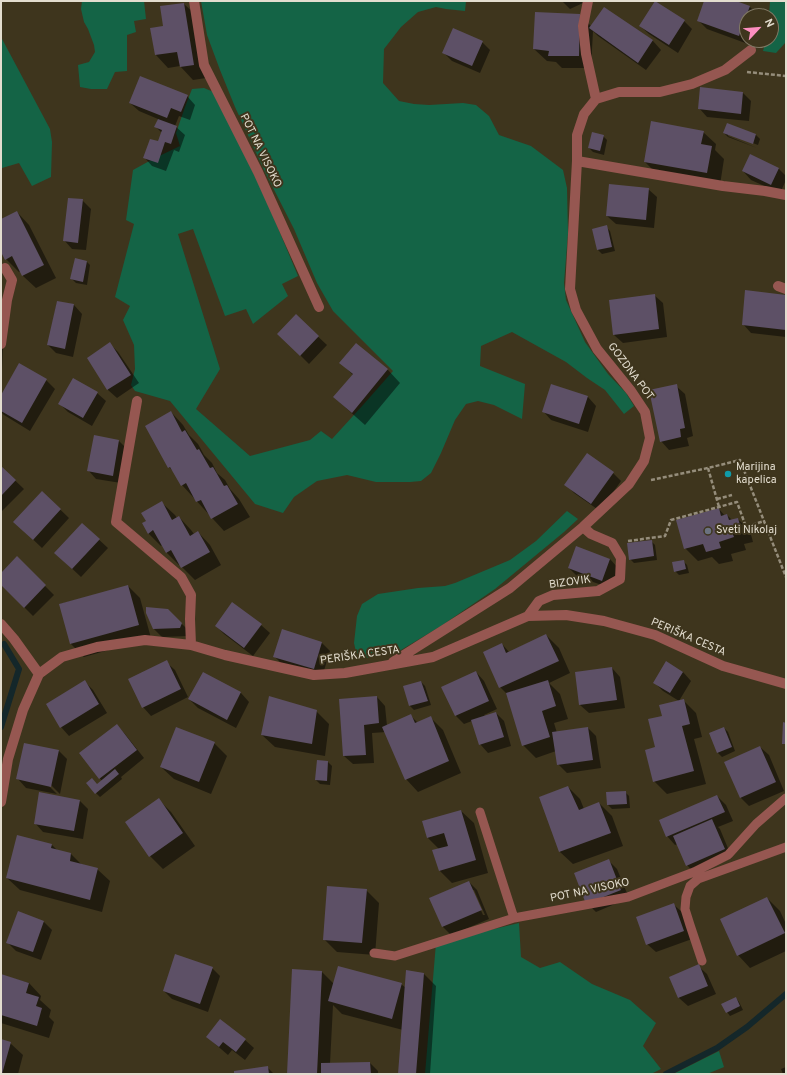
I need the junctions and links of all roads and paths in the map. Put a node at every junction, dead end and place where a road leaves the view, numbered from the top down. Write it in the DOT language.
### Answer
graph roads {
  1 [pos="194,1"];
  2 [pos="588,1"];
  3 [pos="751,50"];
  4 [pos="725,70"];
  5 [pos="786,76"];
  6 [pos="596,99"];
  7 [pos="577,161"];
  8 [pos="786,196"];
  9 [pos="5,268"];
  10 [pos="319,308"];
  11 [pos="1,344"];
  12 [pos="137,401"];
  13 [pos="708,468"];
  14 [pos="628,484"];
  15 [pos="732,495"];
  16 [pos="717,499"];
  17 [pos="719,507"];
  18 [pos="764,521"];
  19 [pos="583,527"];
  20 [pos="612,542"];
  21 [pos="786,577"];
  22 [pos="528,616"];
  23 [pos="1,624"];
  24 [pos="191,645"];
  25 [pos="390,664"];
  26 [pos="39,674"];
  27 [pos="786,684"];
  28 [pos="786,798"];
  29 [pos="1,802"];
  30 [pos="480,812"];
  31 [pos="786,847"];
  32 [pos="514,918"];
  33 [pos="374,953"];
  34 [pos="702,961"];
  1 -- 10 [label="street, POT NA VISOKO"];
  2 -- 6 [label="street"];
  3 -- 4 [label="street"];
  4 -- 5 [label="path"];
  4 -- 6 [label="street"];
  6 -- 7 [label="street, GOZDNA POT"];
  7 -- 8 [label="street"];
  7 -- 14 [label="street, GOZDNA POT"];
  9 -- 11 [label="street"];
  12 -- 24 [label="street"];
  13 -- 14 [label="path"];
  13 -- 16 [label="path"];
  13 -- 18 [label="path"];
  14 -- 19 [label="street, GOZDNA POT"];
  15 -- 16 [label="path"];
  16 -- 17 [label="path"];
  17 -- 18 [label="path"];
  17 -- 20 [label="path"];
  18 -- 21 [label="path"];
  19 -- 20 [label="street"];
  19 -- 25 [label="street, GOZDNA POT"];
  20 -- 22 [label="street, BIZOVIK"];
  22 -- 25 [label="street, PERIŠKA CESTA"];
  22 -- 27 [label="street, PERIŠKA CESTA"];
  23 -- 26 [label="street"];
  24 -- 25 [label="street, PERIŠKA CESTA"];
  24 -- 26 [label="street, PERIŠKA CESTA"];
  26 -- 29 [label="street, PERIŠKA CESTA"];
  28 -- 32 [label="lane, POT NA VISOKO"];
  30 -- 32 [label="lane"];
  31 -- 34 [label="lane"];
  32 -- 33 [label="lane, POT NA VISOKO"];
}
